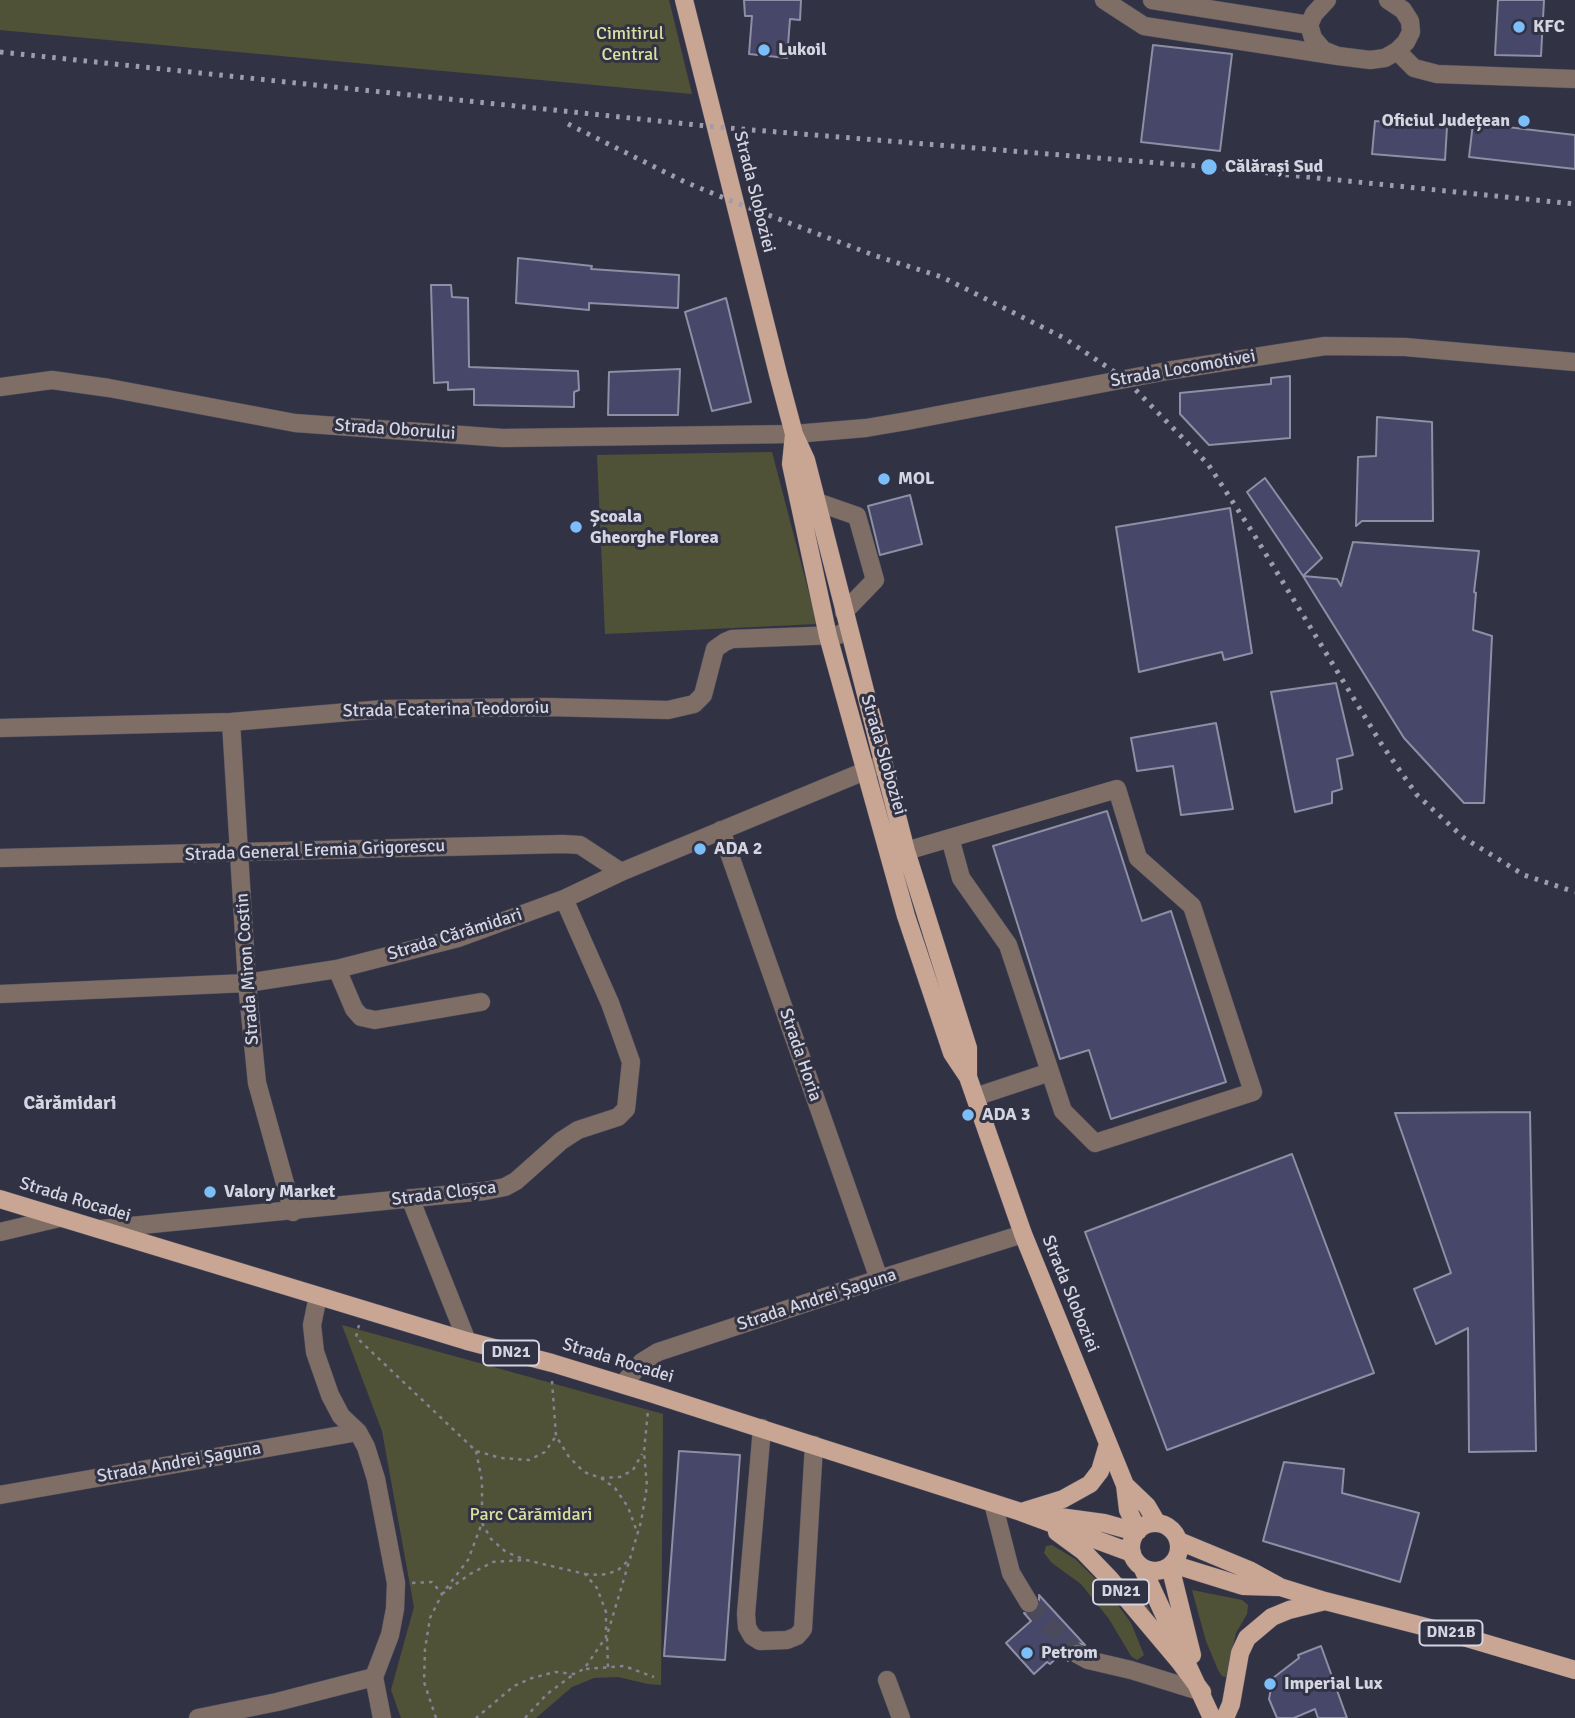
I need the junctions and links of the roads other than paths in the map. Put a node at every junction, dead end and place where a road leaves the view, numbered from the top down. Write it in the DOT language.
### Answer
graph roads {
  1 [pos="684,0"];
  2 [pos="1104,0"];
  3 [pos="1152,0"];
  4 [pos="1327,0"];
  5 [pos="1388,0"];
  6 [pos="1408,0"];
  7 [pos="1410,21"];
  8 [pos="1309,25"];
  9 [pos="1397,51"];
  10 [pos="1338,56"];
  11 [pos="1575,79"];
  12 [pos="1575,362"];
  13 [pos="0,387"];
  14 [pos="794,434"];
  15 [pos="817,502"];
  16 [pos="845,612"];
  17 [pos="849,630"];
  18 [pos="828,636"];
  19 [pos="231,722"];
  20 [pos="0,727"];
  21 [pos="874,767"];
  22 [pos="721,830"];
  23 [pos="950,838"];
  24 [pos="906,851"];
  25 [pos="240,854"];
  26 [pos="0,858"];
  27 [pos="621,872"];
  28 [pos="564,899"];
  29 [pos="337,969"];
  30 [pos="247,983"];
  31 [pos="0,994"];
  32 [pos="481,1002"];
  33 [pos="1050,1072"];
  34 [pos="968,1077"];
  35 [pos="975,1097"];
  36 [pos="410,1198"];
  37 [pos="0,1199"];
  38 [pos="293,1212"];
  39 [pos="59,1218"];
  40 [pos="98,1230"];
  41 [pos="0,1232"];
  42 [pos="1023,1234"];
  43 [pos="879,1279"];
  44 [pos="318,1296"];
  45 [pos="467,1341"];
  46 [pos="623,1384"];
  47 [pos="762,1428"];
  48 [pos="358,1432"];
  49 [pos="1108,1444"];
  50 [pos="814,1445"];
  51 [pos="1125,1485"];
  52 [pos="0,1494"];
  53 [pos="993,1503"];
  54 [pos="1021,1512"];
  55 [pos="1157,1523"];
  56 [pos="1137,1531"];
  57 [pos="1179,1541"];
  58 [pos="1137,1560"];
  59 [pos="1171,1565"];
  60 [pos="1280,1587"];
  61 [pos="1325,1601"];
  62 [pos="1029,1603"];
  63 [pos="1077,1654"];
  64 [pos="1575,1670"];
  65 [pos="374,1677"];
  66 [pos="887,1680"];
  67 [pos="1202,1692"];
  68 [pos="198,1718"];
  69 [pos="382,1718"];
  70 [pos="901,1718"];
  71 [pos="1212,1718"];
  72 [pos="1226,1718"];
  1 -- 14 [label="main road, Strada Sloboziei"];
  2 -- 10 [label="street"];
  3 -- 8 [label="street"];
  4 -- 8 [label="street"];
  5 -- 7 [label="street"];
  6 -- 7 [label="street"];
  7 -- 9 [label="street"];
  8 -- 10 [label="street"];
  9 -- 10 [label="street"];
  9 -- 11 [label="street"];
  12 -- 14 [label="street, Strada Locomotivei"];
  13 -- 14 [label="street, Strada Oborului"];
  14 -- 15 [label="main road, Strada Sloboziei"];
  14 -- 18 [label="main road, Strada Sloboziei"];
  15 -- 16 [label="main road, Strada Sloboziei"];
  15 -- 16 [label="street"];
  16 -- 17 [label="main road, Strada Sloboziei"];
  17 -- 18 [label="street, Strada Ecaterina Teodoroiu"];
  17 -- 21 [label="main road, Strada Sloboziei"];
  18 -- 19 [label="street, Strada Ecaterina Teodoroiu"];
  18 -- 21 [label="main road, Strada Sloboziei"];
  19 -- 20 [label="street, Strada Ecaterina Teodoroiu"];
  19 -- 25 [label="street, Strada Miron Costin"];
  21 -- 22 [label="street, Strada Cărămidari"];
  21 -- 24 [label="main road, Strada Sloboziei"];
  21 -- 34 [label="main road, Strada Sloboziei"];
  22 -- 27 [label="street, Strada Cărămidari"];
  22 -- 43 [label="street, Strada Horia"];
  23 -- 24 [label="street"];
  23 -- 33 [label="street"];
  23 -- 33 [label="street"];
  24 -- 34 [label="main road, Strada Sloboziei"];
  25 -- 26 [label="street, Strada General Eremia Grigorescu"];
  25 -- 27 [label="street, Strada General Eremia Grigorescu"];
  25 -- 30 [label="street, Strada Miron Costin"];
  27 -- 28 [label="street, Strada Cărămidari"];
  28 -- 29 [label="street, Strada Cărămidari"];
  28 -- 36 [label="street, Strada Cloșca"];
  29 -- 30 [label="street, Strada Cărămidari"];
  29 -- 32 [label="street"];
  30 -- 31 [label="street, Strada Cărămidari"];
  30 -- 38 [label="street, Strada Miron Costin"];
  33 -- 35 [label="street"];
  34 -- 35 [label="main road, Strada Sloboziei"];
  35 -- 42 [label="main road, Strada Sloboziei"];
  36 -- 38 [label="street, Strada Cloșca"];
  36 -- 45 [label="street"];
  37 -- 39 [label="main road, Strada Rocadei / DN21"];
  38 -- 40 [label="street, Strada Cloșca"];
  39 -- 40 [label="main road, Strada Rocadei / DN21"];
  39 -- 41 [label="street"];
  40 -- 44 [label="main road, Strada Rocadei / DN21"];
  42 -- 43 [label="street, Strada Andrei Șaguna"];
  42 -- 49 [label="main road, Strada Sloboziei"];
  43 -- 46 [label="street, Strada Andrei Șaguna"];
  44 -- 45 [label="main road, Strada Rocadei / DN21"];
  44 -- 48 [label="street"];
  45 -- 46 [label="main road, Strada Rocadei / DN21"];
  46 -- 47 [label="main road, Strada Rocadei / DN21"];
  47 -- 50 [label="main road, Strada Rocadei / DN21"];
  47 -- 50 [label="street"];
  48 -- 52 [label="street, Strada Andrei Șaguna"];
  48 -- 65 [label="street"];
  49 -- 51 [label="main road, Strada Sloboziei"];
  49 -- 54 [label="main road"];
  50 -- 53 [label="main road, Strada Rocadei / DN21"];
  51 -- 55 [label="main road, Strada Sloboziei"];
  51 -- 56 [label="main road, Strada Sloboziei"];
  53 -- 54 [label="main road, Strada Rocadei / DN21"];
  53 -- 62 [label="street"];
  54 -- 56 [label="main road, Strada Rocadei"];
  54 -- 58 [label="main road, Strada Rocadei"];
  54 -- 67 [label="main road, DN21"];
  55 -- 56 [label="main road"];
  55 -- 57 [label="main road"];
  56 -- 58 [label="main road"];
  57 -- 59 [label="main road"];
  57 -- 60 [label="main road, DN21B"];
  58 -- 59 [label="main road"];
  58 -- 67 [label="main road"];
  59 -- 60 [label="main road, DN21B"];
  59 -- 67 [label="main road"];
  60 -- 61 [label="main road, DN21B"];
  61 -- 64 [label="main road, DN21B"];
  61 -- 72 [label="main road"];
  63 -- 67 [label="street"];
  65 -- 68 [label="street"];
  65 -- 69 [label="street"];
  66 -- 70 [label="street"];
  67 -- 71 [label="main road, DN21"];
}
